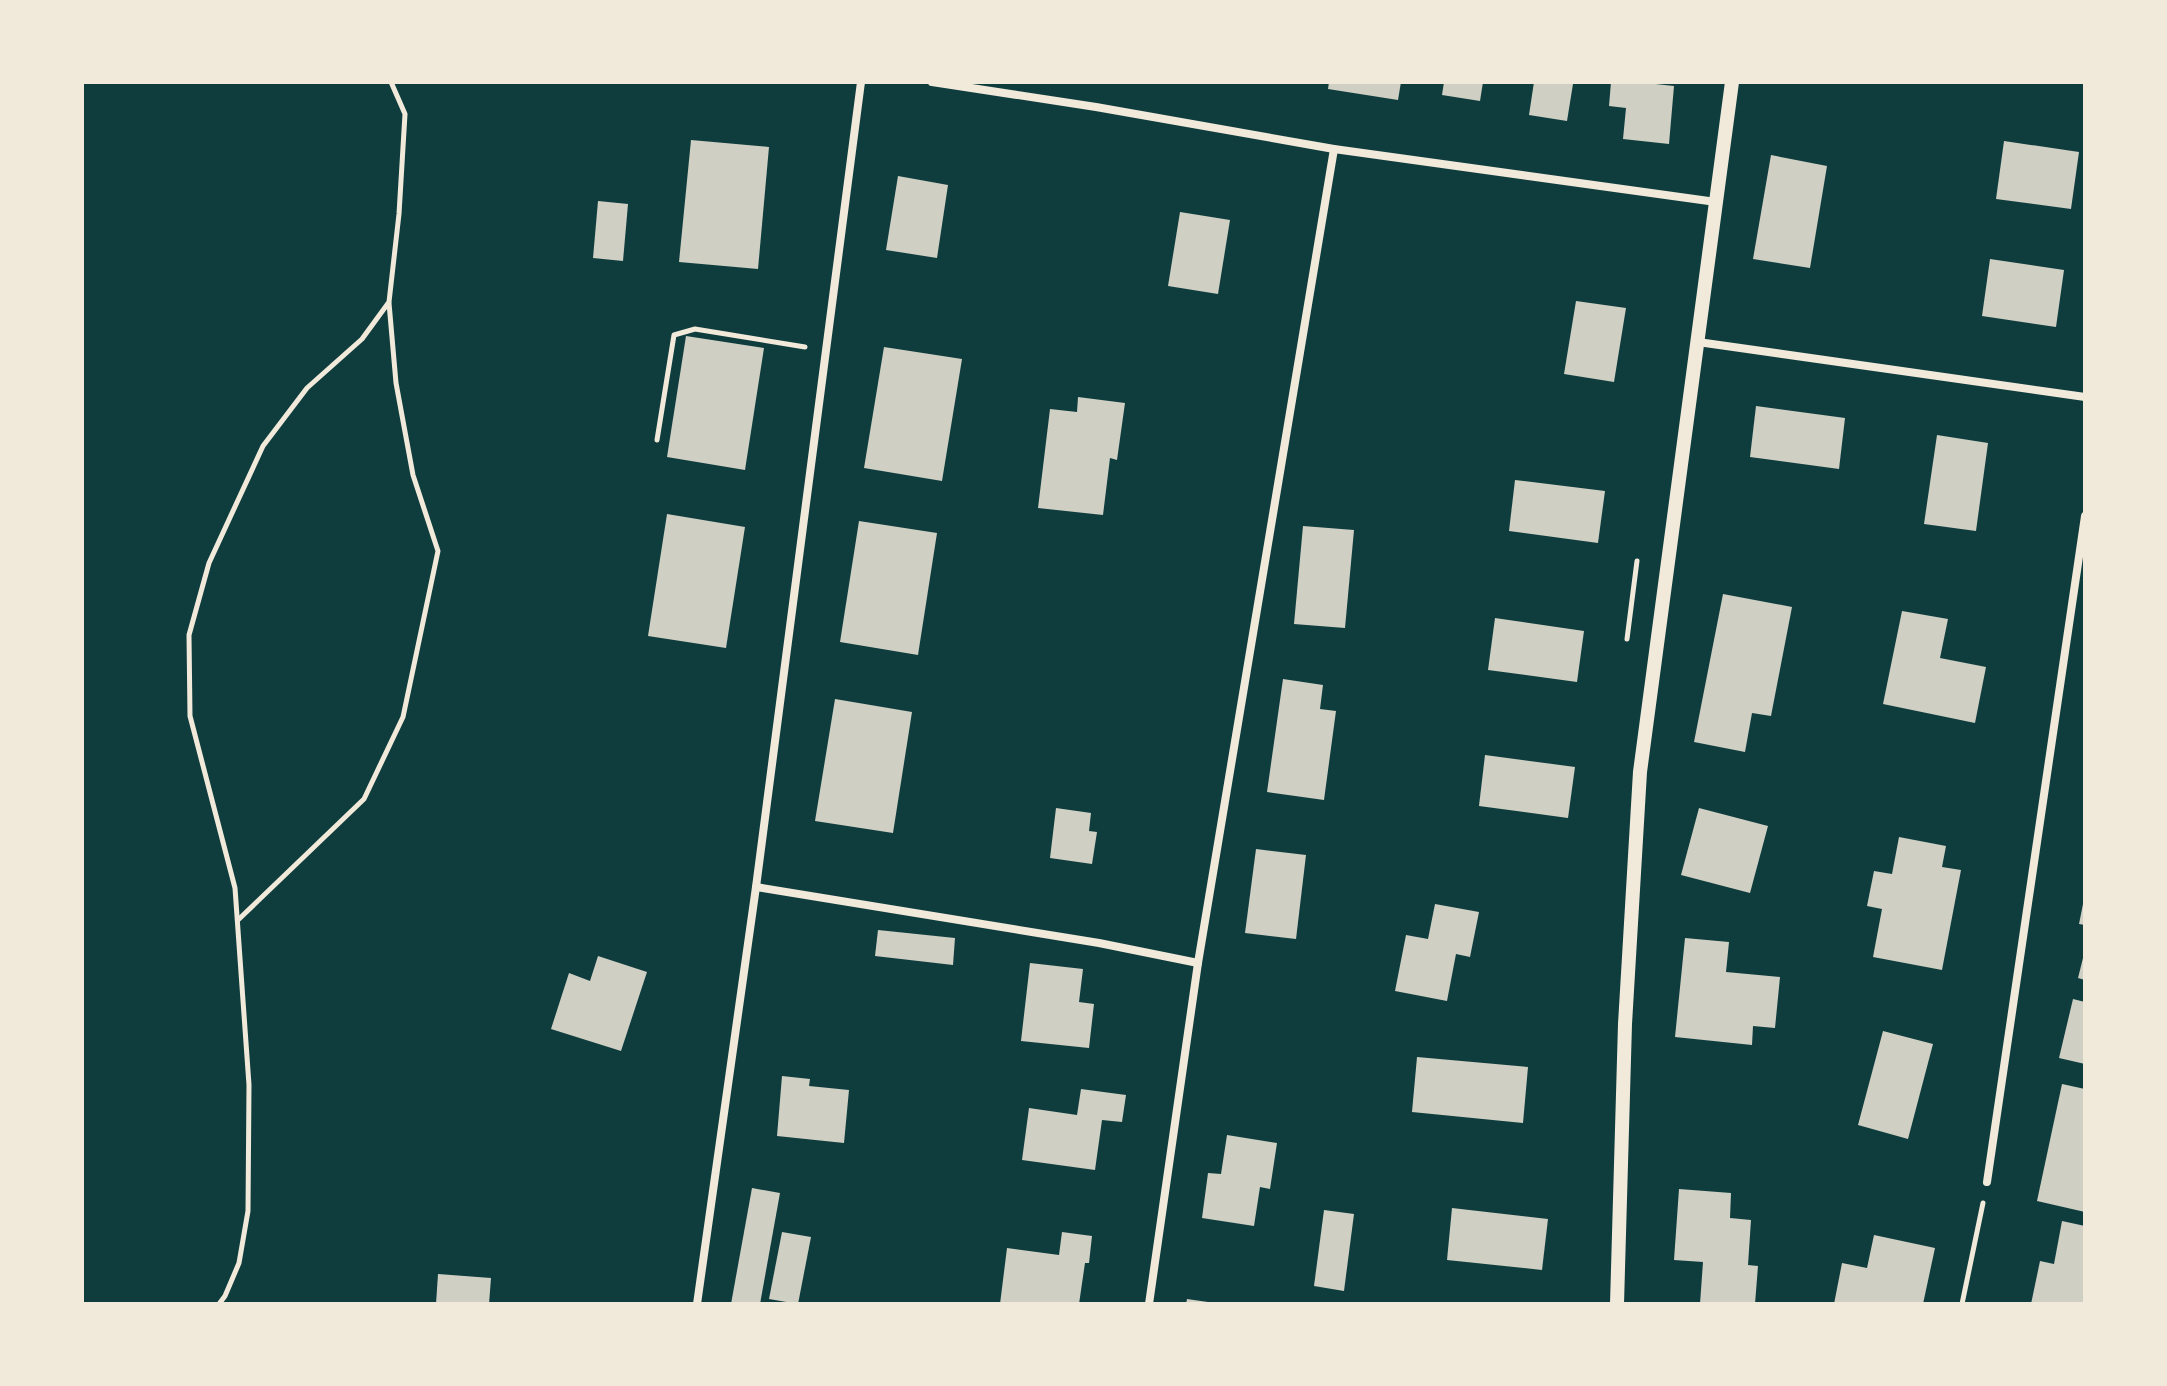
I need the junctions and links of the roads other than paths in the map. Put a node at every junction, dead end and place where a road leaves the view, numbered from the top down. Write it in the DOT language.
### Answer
graph roads {
  1 [pos="861,82"];
  2 [pos="932,82"];
  3 [pos="1732,82"];
  4 [pos="1334,149"];
  5 [pos="1716,202"];
  6 [pos="1698,342"];
  7 [pos="2085,397"];
  8 [pos="2085,516"];
  9 [pos="756,887"];
  10 [pos="1198,963"];
  11 [pos="1987,1182"];
  12 [pos="697,1304"];
  13 [pos="1149,1304"];
  14 [pos="1617,1304"];
  1 -- 9 [label="street"];
  2 -- 4 [label="street"];
  3 -- 5 [label="street"];
  4 -- 5 [label="street"];
  4 -- 10 [label="street"];
  5 -- 6 [label="street"];
  6 -- 7 [label="street"];
  6 -- 14 [label="street"];
  8 -- 11 [label="street"];
  9 -- 10 [label="street"];
  9 -- 12 [label="street"];
  10 -- 13 [label="street"];
}
